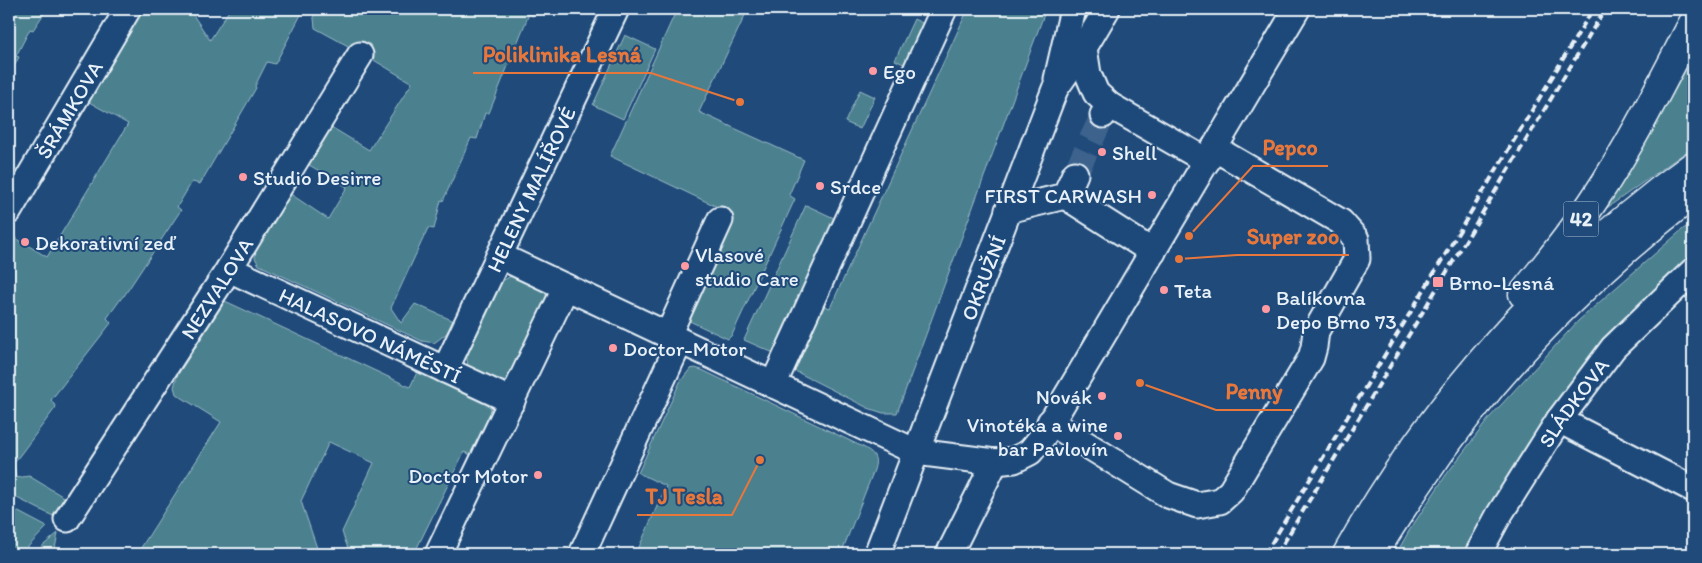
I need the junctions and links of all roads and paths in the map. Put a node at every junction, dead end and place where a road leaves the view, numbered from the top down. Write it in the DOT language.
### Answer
graph roads {
  1 [pos="128,9"];
  2 [pos="616,9"];
  3 [pos="944,9"];
  4 [pos="1072,9"];
  5 [pos="1108,9"];
  6 [pos="1297,9"];
  7 [pos="1693,23"];
  8 [pos="1084,48"];
  9 [pos="360,55"];
  10 [pos="1055,89"];
  11 [pos="1210,154"];
  12 [pos="1693,166"];
  13 [pos="1693,194"];
  14 [pos="1008,210"];
  15 [pos="9,211"];
  16 [pos="1693,211"];
  17 [pos="720,220"];
  18 [pos="1153,252"];
  19 [pos="500,256"];
  20 [pos="1604,268"];
  21 [pos="229,269"];
  22 [pos="1693,271"];
  23 [pos="566,287"];
  24 [pos="674,338"];
  25 [pos="445,370"];
  26 [pos="773,385"];
  27 [pos="512,401"];
  28 [pos="1448,402"];
  29 [pos="1559,420"];
  30 [pos="1050,422"];
  31 [pos="916,452"];
  32 [pos="995,462"];
  33 [pos="1693,489"];
  34 [pos="68,519"];
  35 [pos="585,553"];
  36 [pos="438,554"];
  37 [pos="876,554"];
  38 [pos="949,554"];
  39 [pos="1347,554"];
  40 [pos="1374,554"];
  41 [pos="1478,554"];
  1 -- 15 [label="street, ŠRÁMKOVA"];
  2 -- 19 [label="street, HELENY MALÍŘOVÉ"];
  3 -- 26 [label="street"];
  4 -- 10 [label="street"];
  5 -- 8 [label="street, OKRUŽNÍ"];
  6 -- 11 [label="street"];
  7 -- 28 [label="highway, 42"];
  8 -- 10 [label="street, OKRUŽNÍ"];
  8 -- 11 [label="street"];
  9 -- 21 [label="street, NEZVALOVA"];
  10 -- 14 [label="street, OKRUŽNÍ"];
  11 -- 18 [label="street"];
  11 -- 30 [label="street"];
  12 -- 28 [label="highway, 42"];
  13 -- 20 [label="highway, 42"];
  14 -- 18 [label="street"];
  14 -- 31 [label="street, OKRUŽNÍ"];
  16 -- 20 [label="highway, 42"];
  17 -- 24 [label="street"];
  18 -- 30 [label="street"];
  19 -- 23 [label="street"];
  19 -- 25 [label="street, HELENY MALÍŘOVÉ"];
  20 -- 40 [label="highway, 42"];
  21 -- 25 [label="street, HALASOVO NÁMĚSTÍ"];
  21 -- 34 [label="street, NEZVALOVA"];
  22 -- 29 [label="street, SLÁDKOVA"];
  23 -- 24 [label="street"];
  23 -- 27 [label="street"];
  24 -- 26 [label="street"];
  24 -- 35 [label="street"];
  25 -- 27 [label="street, HALASOVO NÁMĚSTÍ"];
  26 -- 31 [label="street"];
  27 -- 36 [label="street"];
  28 -- 39 [label="highway, 42"];
  29 -- 33 [label="street"];
  29 -- 41 [label="street, SLÁDKOVA"];
  30 -- 32 [label="street"];
  31 -- 32 [label="street"];
  31 -- 37 [label="street, OKRUŽNÍ"];
  32 -- 38 [label="street"];
}
